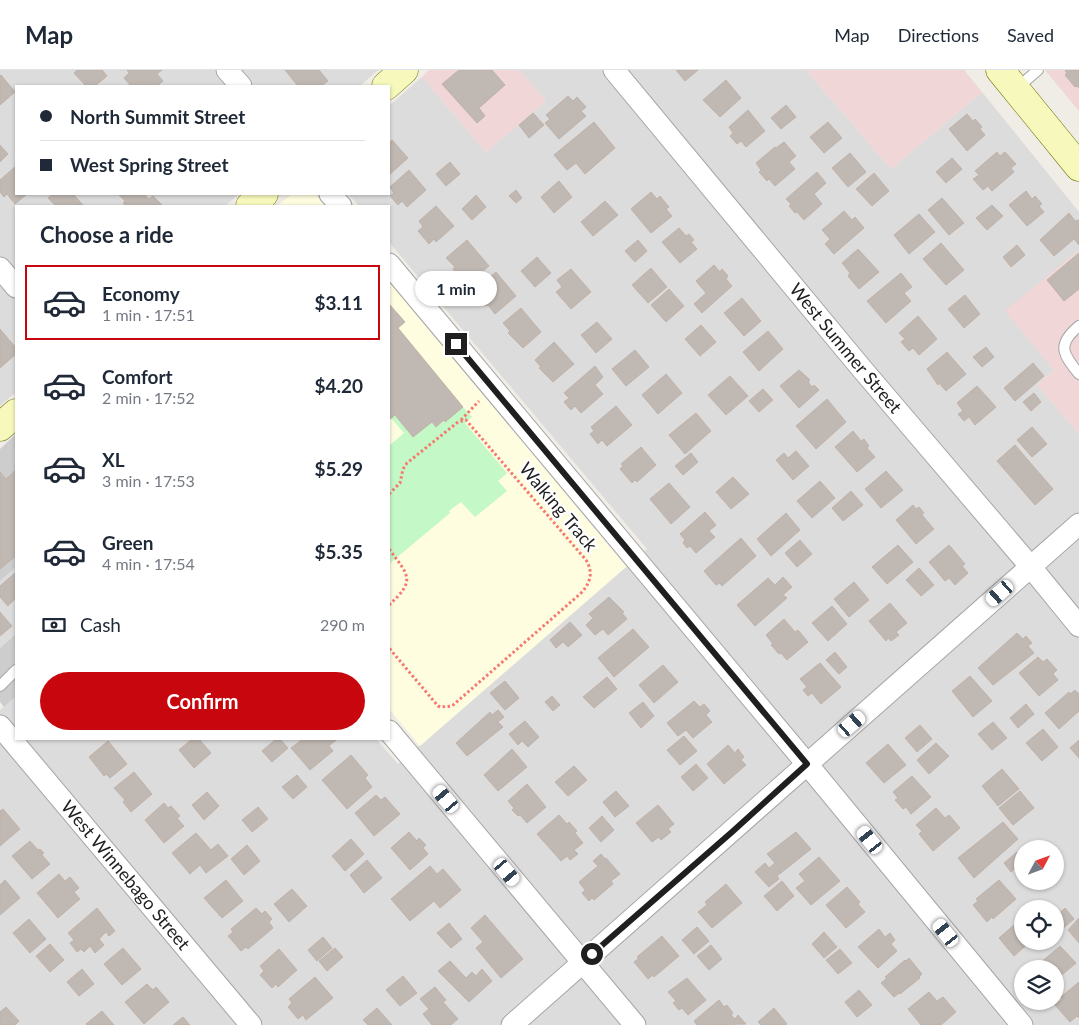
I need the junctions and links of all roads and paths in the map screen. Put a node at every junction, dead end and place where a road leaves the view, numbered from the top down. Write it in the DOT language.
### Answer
graph roads {
  1 [pos="227,70"];
  2 [pos="404,70"];
  3 [pos="614,70"];
  4 [pos="1038,70"];
  5 [pos="1007,80"];
  6 [pos="240,85"];
  7 [pos="387,85"];
  8 [pos="1079,167"];
  9 [pos="263,195"];
  10 [pos="331,195"];
  11 [pos="251,205"];
  12 [pos="340,205"];
  13 [pos="390,265"];
  14 [pos="0,268"];
  15 [pos="15,287"];
  16 [pos="1079,326"];
  17 [pos="1079,374"];
  18 [pos="494,390"];
  19 [pos="15,414"];
  20 [pos="460,420"];
  21 [pos="0,427"];
  22 [pos="390,493"];
  23 [pos="1079,524"];
  24 [pos="390,551"];
  25 [pos="1030,566"];
  26 [pos="390,603"];
  27 [pos="1079,626"];
  28 [pos="390,649"];
  29 [pos="15,671"];
  30 [pos="0,686"];
  31 [pos="0,726"];
  32 [pos="390,732"];
  33 [pos="807,764"];
  34 [pos="583,962"];
  35 [pos="250,1025"];
  36 [pos="512,1025"];
  37 [pos="635,1025"];
  38 [pos="1022,1025"];
  1 -- 6 [label="street"];
  2 -- 7 [label="main road"];
  3 -- 25 [label="street, West Summer Street"];
  4 -- 5 [label="lane"];
  5 -- 8 [label="main road"];
  9 -- 11 [label="main road"];
  10 -- 12 [label="street"];
  13 -- 18 [label="street"];
  14 -- 15 [label="street"];
  16 -- 17 [label="lane"];
  18 -- 20 [label="path"];
  18 -- 33 [label="street"];
  19 -- 21 [label="main road"];
  20 -- 22 [label="path"];
  20 -- 28 [label="path, Walking Track"];
  23 -- 25 [label="street"];
  24 -- 26 [label="path"];
  25 -- 27 [label="street, West Summer Street"];
  25 -- 33 [label="street"];
  29 -- 30 [label="lane"];
  31 -- 35 [label="street, West Winnebago Street"];
  32 -- 34 [label="street"];
  33 -- 34 [label="street"];
  33 -- 38 [label="street"];
  34 -- 36 [label="street"];
  34 -- 37 [label="street"];
}
